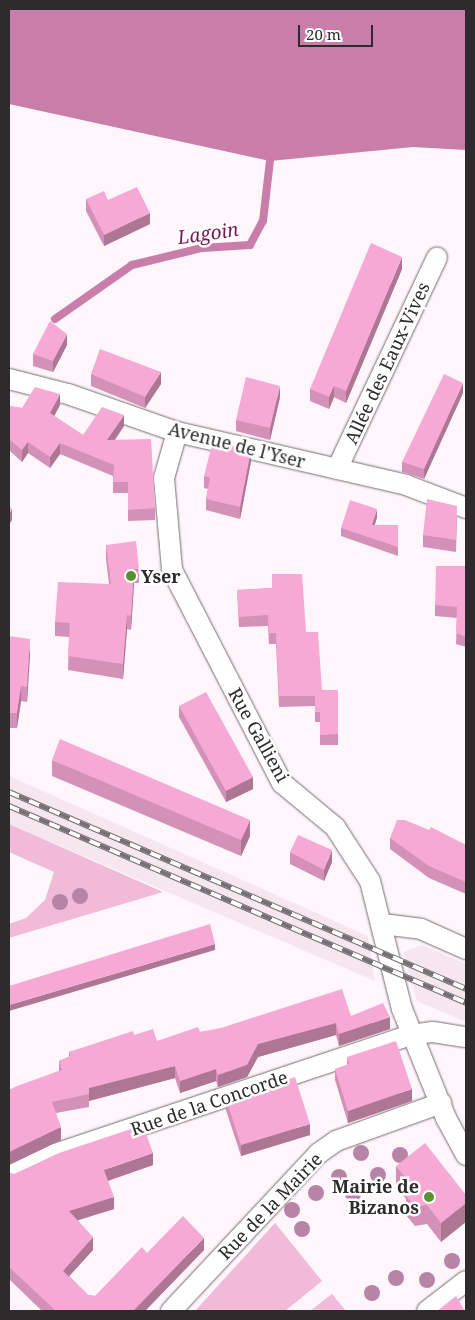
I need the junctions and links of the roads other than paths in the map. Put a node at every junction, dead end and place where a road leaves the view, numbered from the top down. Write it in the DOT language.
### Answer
graph roads {
  1 [pos="437,257"];
  2 [pos="9,379"];
  3 [pos="177,432"];
  4 [pos="337,469"];
  5 [pos="466,508"];
  6 [pos="382,924"];
  7 [pos="466,949"];
  8 [pos="411,1035"];
  9 [pos="466,1037"];
  10 [pos="441,1103"];
  11 [pos="466,1155"];
  12 [pos="9,1176"];
  13 [pos="466,1281"];
  14 [pos="171,1311"];
  15 [pos="427,1311"];
  1 -- 4 [label="street, Allée des Eaux-Vives"];
  2 -- 3 [label="street, Avenue de l'Yser"];
  3 -- 4 [label="street, Avenue de l'Yser"];
  3 -- 6 [label="street, Rue Gallieni"];
  4 -- 5 [label="street, Avenue de l'Yser"];
  6 -- 7 [label="street"];
  6 -- 8 [label="street, Rue Gallieni"];
  8 -- 9 [label="street, Rue de la Concorde"];
  8 -- 10 [label="street, Rue Gallieni"];
  8 -- 12 [label="street, Rue de la Concorde"];
  10 -- 11 [label="street, Rue Gallieni"];
  10 -- 14 [label="street, Rue de la Mairie"];
  13 -- 15 [label="street"];
}
